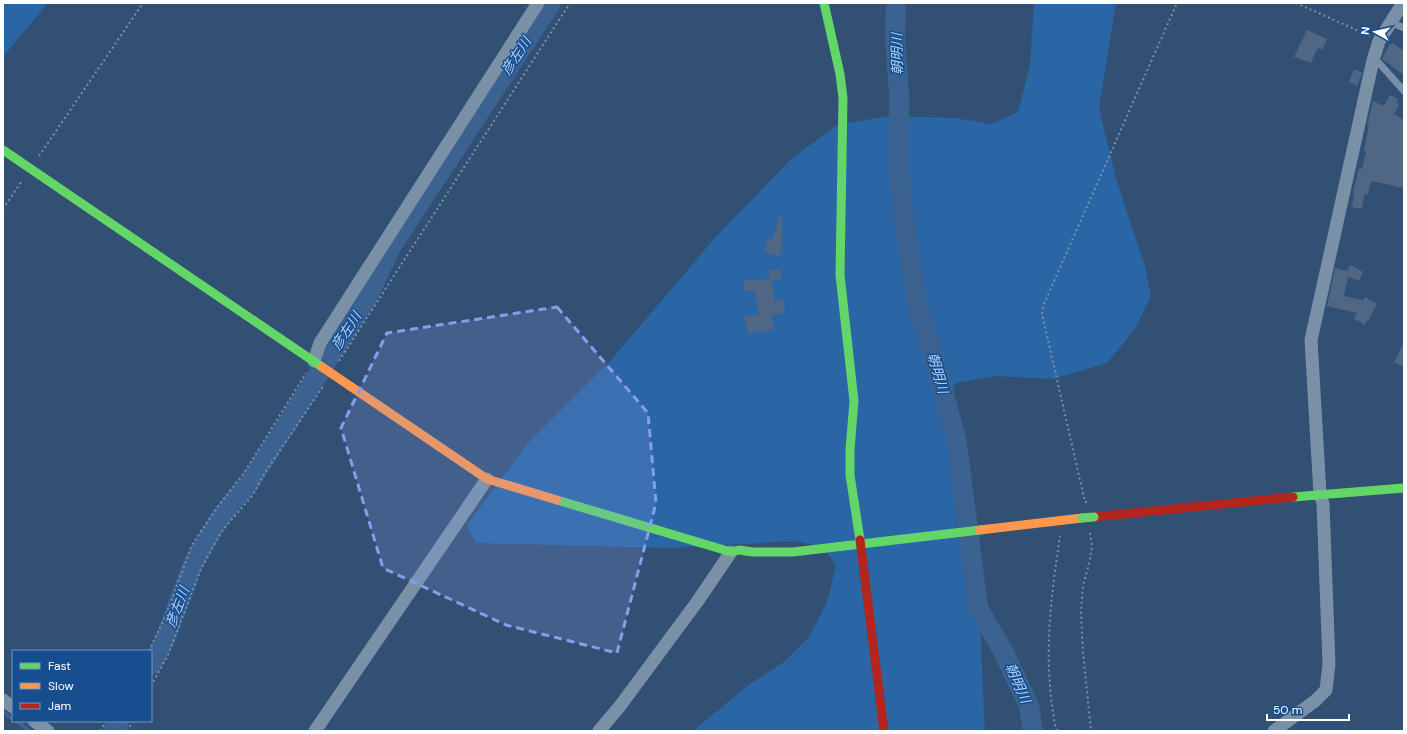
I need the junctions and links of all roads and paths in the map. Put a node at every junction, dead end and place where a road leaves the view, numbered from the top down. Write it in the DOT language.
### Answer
graph roads {
  1 [pos="143,3"];
  2 [pos="538,3"];
  3 [pos="570,3"];
  4 [pos="824,3"];
  5 [pos="1177,3"];
  6 [pos="1296,3"];
  7 [pos="1403,3"];
  8 [pos="1390,22"];
  9 [pos="1404,28"];
  10 [pos="1379,41"];
  11 [pos="1373,60"];
  12 [pos="1404,91"];
  13 [pos="3,150"];
  14 [pos="30,168"];
  15 [pos="3,209"];
  16 [pos="315,361"];
  17 [pos="330,372"];
  18 [pos="487,479"];
  19 [pos="1404,488"];
  20 [pos="1320,494"];
  21 [pos="1093,501"];
  22 [pos="1086,502"];
  23 [pos="1086,509"];
  24 [pos="1060,520"];
  25 [pos="1090,530"];
  26 [pos="861,545"];
  27 [pos="731,552"];
  28 [pos="149,650"];
  29 [pos="152,684"];
  30 [pos="3,700"];
  31 [pos="12,706"];
  32 [pos="35,722"];
  33 [pos="105,722"];
  34 [pos="132,722"];
  35 [pos="48,731"];
  36 [pos="100,731"];
  37 [pos="127,731"];
  38 [pos="315,731"];
  39 [pos="600,731"];
  40 [pos="884,731"];
  41 [pos="1057,731"];
  42 [pos="1091,731"];
  43 [pos="1274,731"];
  1 -- 14 [label="path"];
  2 -- 16 [label="street"];
  3 -- 17 [label="path"];
  4 -- 26 [label="street"];
  5 -- 22 [label="path"];
  6 -- 10 [label="path"];
  7 -- 8 [label="street"];
  8 -- 9 [label="lane"];
  8 -- 10 [label="street"];
  10 -- 11 [label="street"];
  11 -- 12 [label="lane"];
  11 -- 20 [label="street"];
  13 -- 14 [label="street"];
  14 -- 15 [label="path"];
  14 -- 16 [label="street"];
  16 -- 17 [label="street"];
  16 -- 28 [label="path"];
  17 -- 18 [label="street"];
  17 -- 29 [label="path"];
  18 -- 27 [label="street"];
  18 -- 38 [label="street"];
  19 -- 20 [label="street"];
  20 -- 24 [label="street, bridge"];
  20 -- 43 [label="street"];
  21 -- 22 [label="path"];
  22 -- 23 [label="path"];
  24 -- 26 [label="street"];
  24 -- 41 [label="path"];
  25 -- 42 [label="path"];
  26 -- 27 [label="street"];
  26 -- 40 [label="street"];
  27 -- 39 [label="street"];
  30 -- 31 [label="street"];
  32 -- 35 [label="street"];
  33 -- 36 [label="path"];
  34 -- 37 [label="path"];
}
